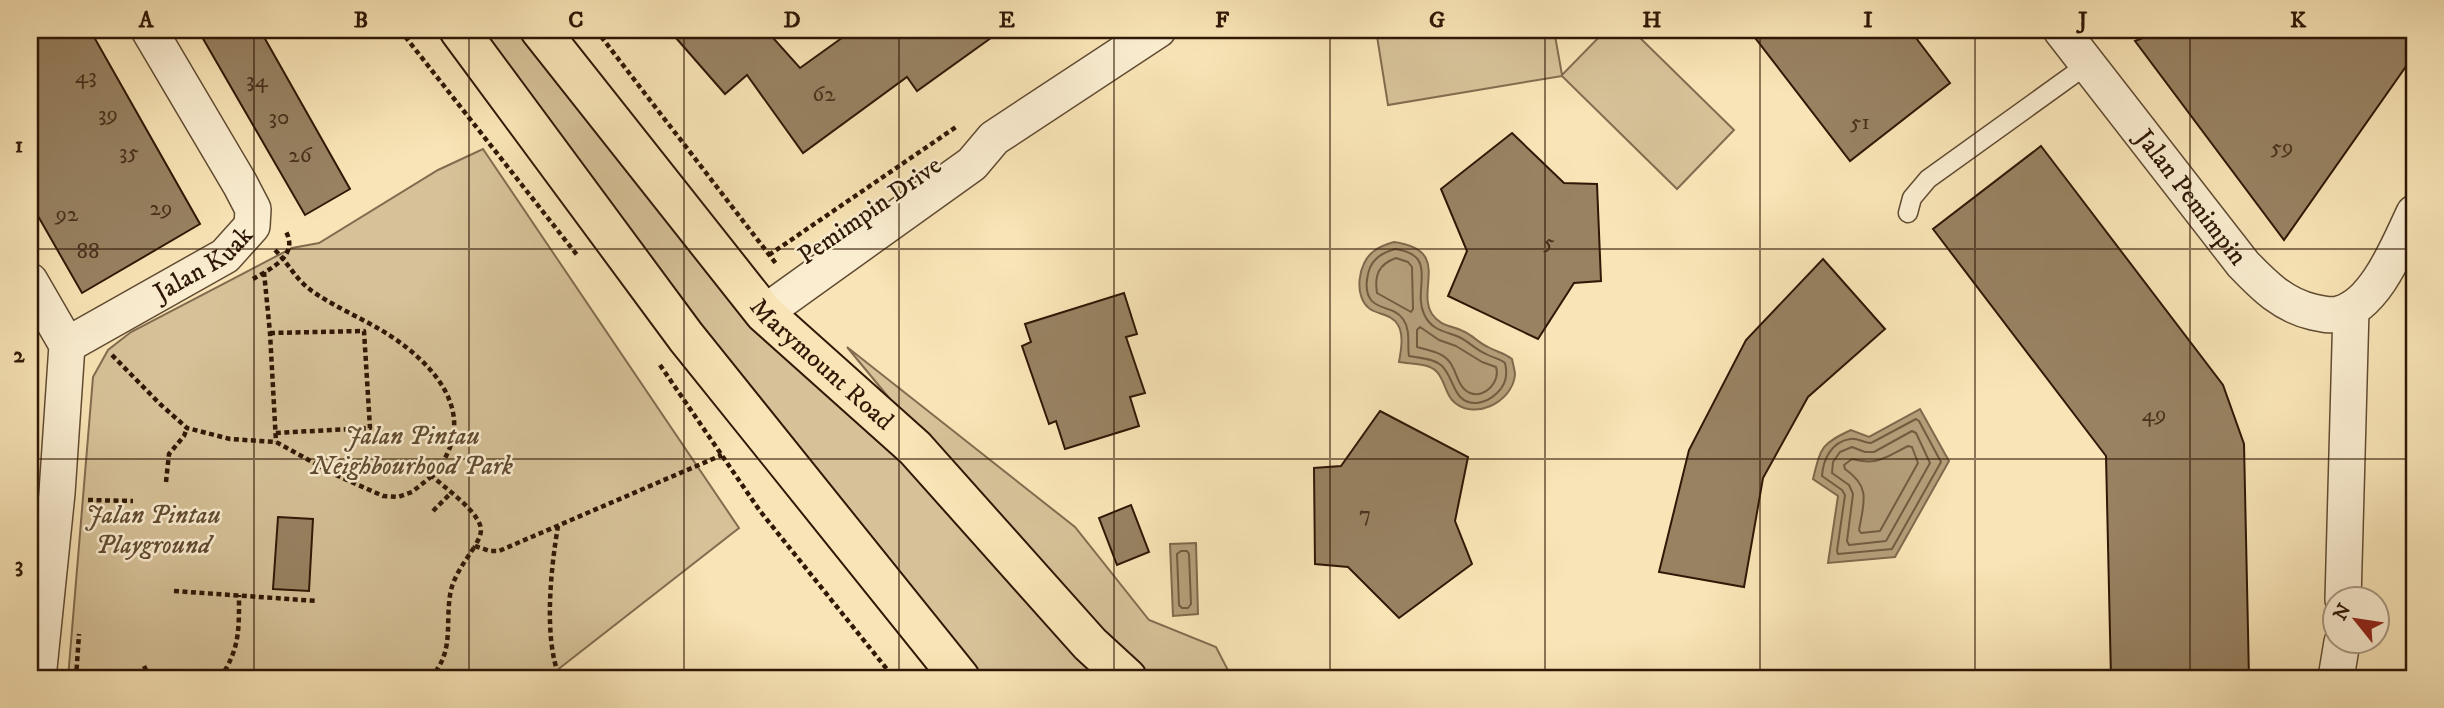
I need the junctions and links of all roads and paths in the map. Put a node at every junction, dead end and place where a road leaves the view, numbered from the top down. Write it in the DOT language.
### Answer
graph roads {
  1 [pos="149,30"];
  2 [pos="400,30"];
  3 [pos="459,30"];
  4 [pos="540,30"];
  5 [pos="1158,30"];
  6 [pos="2061,30"];
  7 [pos="2088,64"];
  8 [pos="971,144"];
  9 [pos="1908,213"];
  10 [pos="2414,213"];
  11 [pos="268,227"];
  12 [pos="769,255"];
  13 [pos="283,258"];
  14 [pos="583,262"];
  15 [pos="264,272"];
  16 [pos="30,281"];
  17 [pos="248,281"];
  18 [pos="757,304"];
  19 [pos="2351,309"];
  20 [pos="270,333"];
  21 [pos="106,342"];
  22 [pos="67,345"];
  23 [pos="123,351"];
  24 [pos="657,362"];
  25 [pos="187,428"];
  26 [pos="275,433"];
  27 [pos="276,442"];
  28 [pos="722,455"];
  29 [pos="432,476"];
  30 [pos="166,482"];
  31 [pos="92,487"];
  32 [pos="57,493"];
  33 [pos="451,493"];
  34 [pos="91,500"];
  35 [pos="132,502"];
  36 [pos="433,510"];
  37 [pos="558,526"];
  38 [pos="475,546"];
  39 [pos="2343,586"];
  40 [pos="174,591"];
  41 [pos="239,595"];
  42 [pos="317,601"];
  43 [pos="80,624"];
  44 [pos="2340,656"];
  45 [pos="144,666"];
  46 [pos="38,678"];
  47 [pos="76,678"];
  48 [pos="150,678"];
  49 [pos="220,678"];
  50 [pos="430,678"];
  51 [pos="560,678"];
  52 [pos="894,678"];
  53 [pos="960,678"];
  54 [pos="1126,678"];
  55 [pos="2336,678"];
  1 -- 11 [label="street, Jalan Kuak"];
  2 -- 14 [label="path"];
  3 -- 53 [label="main road"];
  4 -- 18 [label="main road, Marymount Road"];
  5 -- 8 [label="street, Pemimpin Drive"];
  6 -- 7 [label="street, Jalan Pemimpin"];
  7 -- 9 [label="lane"];
  7 -- 19 [label="street, Jalan Pemimpin"];
  8 -- 12 [label="path"];
  8 -- 18 [label="street, Pemimpin Drive"];
  10 -- 19 [label="street"];
  11 -- 13 [label="path"];
  11 -- 13 [label="path"];
  11 -- 21 [label="street, Jalan Kuak"];
  13 -- 15 [label="path"];
  13 -- 29 [label="path"];
  15 -- 17 [label="path"];
  15 -- 20 [label="path"];
  16 -- 22 [label="street"];
  18 -- 54 [label="main road, Marymount Road"];
  19 -- 39 [label="street"];
  20 -- 26 [label="path"];
  20 -- 26 [label="path"];
  21 -- 22 [label="street, Jalan Kuak"];
  21 -- 23 [label="path"];
  21 -- 25 [label="path"];
  22 -- 32 [label="street"];
  24 -- 28 [label="path"];
  25 -- 27 [label="path"];
  25 -- 30 [label="path"];
  26 -- 27 [label="path"];
  27 -- 29 [label="path"];
  28 -- 37 [label="path"];
  28 -- 52 [label="path"];
  29 -- 33 [label="path"];
  31 -- 34 [label="path"];
  32 -- 34 [label="path"];
  32 -- 46 [label="street"];
  33 -- 36 [label="path"];
  33 -- 38 [label="path"];
  34 -- 35 [label="path"];
  37 -- 38 [label="path"];
  37 -- 51 [label="path"];
  38 -- 50 [label="path"];
  40 -- 41 [label="path"];
  41 -- 42 [label="path"];
  41 -- 49 [label="path"];
  43 -- 47 [label="path"];
  44 -- 55 [label="street"];
  45 -- 48 [label="path"];
}
